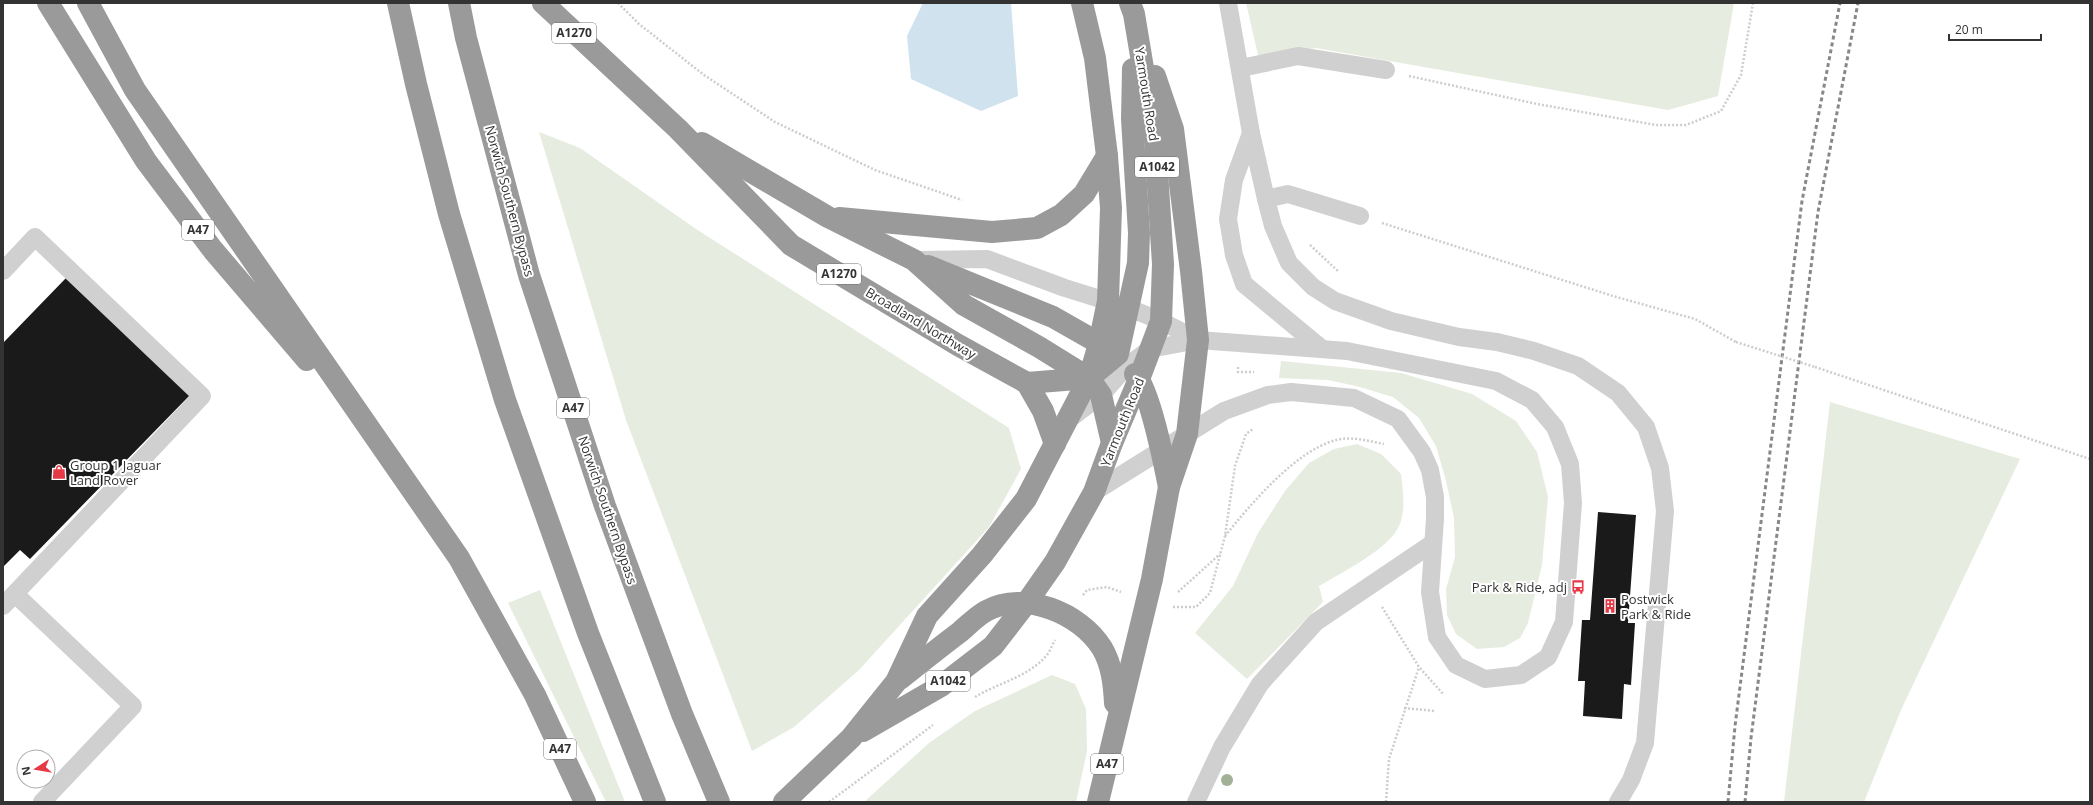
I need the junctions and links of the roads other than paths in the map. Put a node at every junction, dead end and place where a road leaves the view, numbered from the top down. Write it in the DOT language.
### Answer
graph roads {
  1 [pos="48,3"];
  2 [pos="88,3"];
  3 [pos="398,3"];
  4 [pos="459,3"];
  5 [pos="543,3"];
  6 [pos="1082,3"];
  7 [pos="1228,3"];
  8 [pos="1132,9"];
  9 [pos="1241,68"];
  10 [pos="1386,70"];
  11 [pos="678,130"];
  12 [pos="1251,133"];
  13 [pos="1107,156"];
  14 [pos="1266,199"];
  15 [pos="1360,216"];
  16 [pos="828,217"];
  17 [pos="914,260"];
  18 [pos="3,271"];
  19 [pos="1108,301"];
  20 [pos="1129,308"];
  21 [pos="1161,321"];
  22 [pos="1198,340"];
  23 [pos="1321,348"];
  24 [pos="1150,349"];
  25 [pos="1121,360"];
  26 [pos="1027,382"];
  27 [pos="1095,386"];
  28 [pos="1187,434"];
  29 [pos="376,438"];
  30 [pos="1112,443"];
  31 [pos="1055,444"];
  32 [pos="1161,450"];
  33 [pos="1169,487"];
  34 [pos="1094,492"];
  35 [pos="1433,543"];
  36 [pos="9,600"];
  37 [pos="1027,602"];
  38 [pos="896,682"];
  39 [pos="1117,726"];
  40 [pos="851,738"];
  41 [pos="42,802"];
  42 [pos="585,802"];
  43 [pos="655,802"];
  44 [pos="719,802"];
  45 [pos="784,802"];
  46 [pos="1098,802"];
  47 [pos="1196,802"];
  48 [pos="1618,802"];
  1 -- 29 [label="highway, A47"];
  2 -- 29 [label="highway, A47"];
  3 -- 43 [label="highway"];
  4 -- 44 [label="highway, Norwich Southern Bypass / A47"];
  5 -- 11 [label="highway, Broadland Northway / A1270"];
  6 -- 13 [label="highway, Yarmouth Road / A1042"];
  7 -- 9 [label="lane"];
  8 -- 20 [label="highway"];
  8 -- 21 [label="highway, Yarmouth Road / A1042"];
  8 -- 22 [label="highway"];
  9 -- 10 [label="lane"];
  9 -- 12 [label="lane"];
  11 -- 16 [label="highway, Broadland Northway / A1270"];
  11 -- 26 [label="highway, Broadland Northway / A1270"];
  12 -- 14 [label="lane"];
  12 -- 23 [label="lane"];
  13 -- 16 [label="highway, Broadland Northway"];
  13 -- 19 [label="highway, Yarmouth Road / A1042"];
  14 -- 15 [label="lane"];
  14 -- 48 [label="lane"];
  16 -- 17 [label="highway, Broadland Northway / A1270"];
  17 -- 19 [label="lane"];
  17 -- 25 [label="highway"];
  17 -- 27 [label="highway, Broadland Northway"];
  18 -- 36 [label="lane"];
  19 -- 20 [label="lane"];
  19 -- 25 [label="highway, Yarmouth Road / A1042"];
  20 -- 21 [label="lane"];
  20 -- 25 [label="highway"];
  21 -- 22 [label="lane"];
  21 -- 24 [label="highway, Yarmouth Road / A1042"];
  22 -- 23 [label="lane"];
  22 -- 24 [label="lane"];
  22 -- 28 [label="highway"];
  23 -- 35 [label="lane"];
  24 -- 25 [label="highway, Yarmouth Road / A1042"];
  25 -- 27 [label="highway, Yarmouth Road / A1042"];
  25 -- 27 [label="lane"];
  25 -- 30 [label="highway, Yarmouth Road / A1042"];
  25 -- 32 [label="highway"];
  26 -- 27 [label="highway"];
  26 -- 31 [label="highway"];
  27 -- 30 [label="highway"];
  27 -- 31 [label="highway, Yarmouth Road / A1042"];
  28 -- 32 [label="lane"];
  28 -- 33 [label="highway"];
  28 -- 35 [label="lane"];
  29 -- 42 [label="highway, A47"];
  30 -- 34 [label="highway, Yarmouth Road / A1042"];
  31 -- 38 [label="highway, Yarmouth Road / A1042"];
  32 -- 33 [label="highway"];
  32 -- 34 [label="lane"];
  33 -- 39 [label="highway"];
  34 -- 37 [label="highway, Yarmouth Road / A1042"];
  35 -- 47 [label="lane"];
  36 -- 41 [label="lane"];
  37 -- 38 [label="highway"];
  37 -- 39 [label="highway"];
  37 -- 40 [label="highway, Yarmouth Road / A1042"];
  38 -- 40 [label="highway, Yarmouth Road / A1042"];
  39 -- 46 [label="highway, A47"];
  40 -- 45 [label="highway, Yarmouth Road / A1042"];
}
